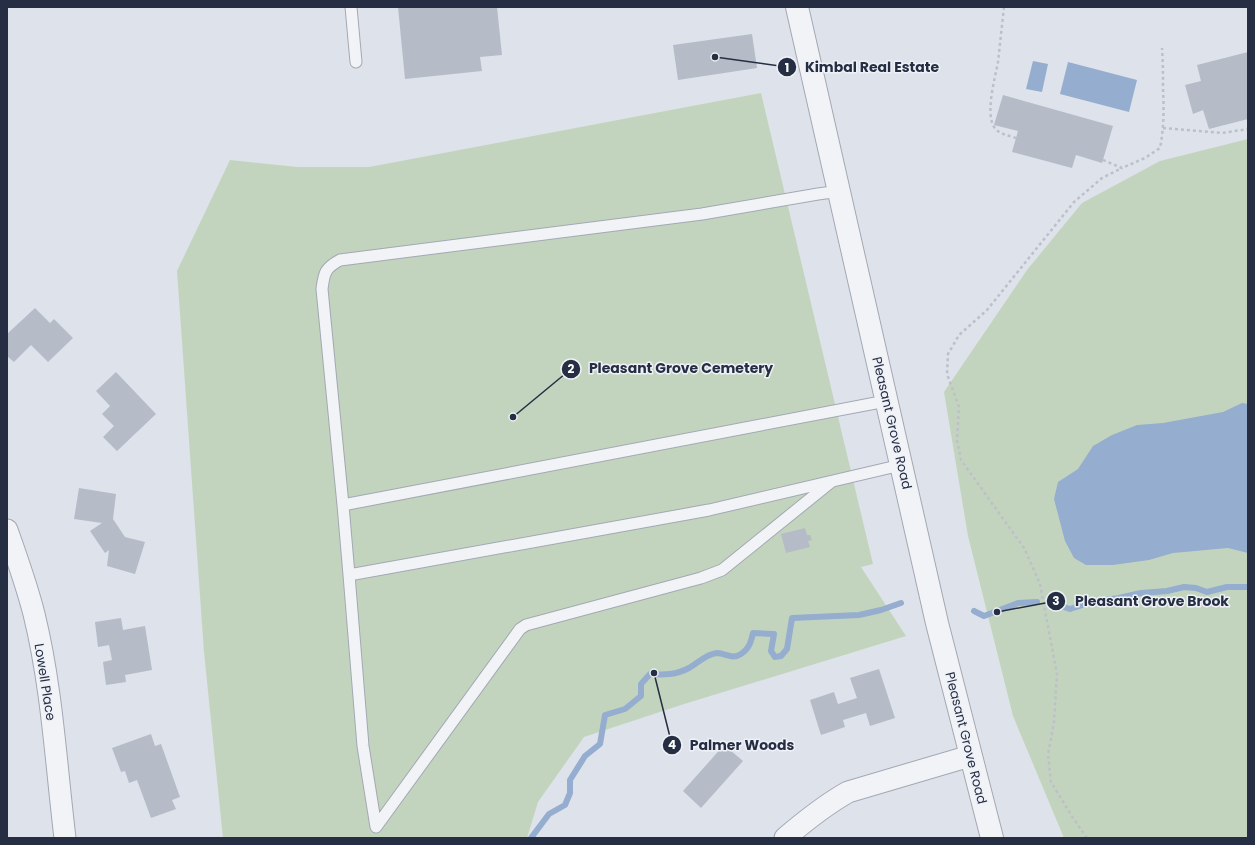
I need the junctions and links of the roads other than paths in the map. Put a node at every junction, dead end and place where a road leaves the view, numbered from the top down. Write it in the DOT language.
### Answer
graph roads {
  1 [pos="351,7"];
  2 [pos="797,7"];
  3 [pos="356,62"];
  4 [pos="840,191"];
  5 [pos="886,401"];
  6 [pos="901,465"];
  7 [pos="831,482"];
  8 [pos="344,506"];
  9 [pos="7,530"];
  10 [pos="349,575"];
  11 [pos="970,756"];
  12 [pos="65,838"];
  13 [pos="785,838"];
  14 [pos="992,838"];
  1 -- 3 [label="lane"];
  2 -- 4 [label="street, Pleasant Grove Road"];
  4 -- 5 [label="street, Pleasant Grove Road"];
  4 -- 8 [label="lane"];
  5 -- 6 [label="street, Pleasant Grove Road"];
  5 -- 8 [label="lane"];
  6 -- 7 [label="lane"];
  6 -- 11 [label="street, Pleasant Grove Road"];
  7 -- 10 [label="lane"];
  7 -- 10 [label="lane"];
  8 -- 10 [label="lane"];
  9 -- 12 [label="street, Lowell Place"];
  11 -- 13 [label="street"];
  11 -- 14 [label="street, Pleasant Grove Road"];
}
